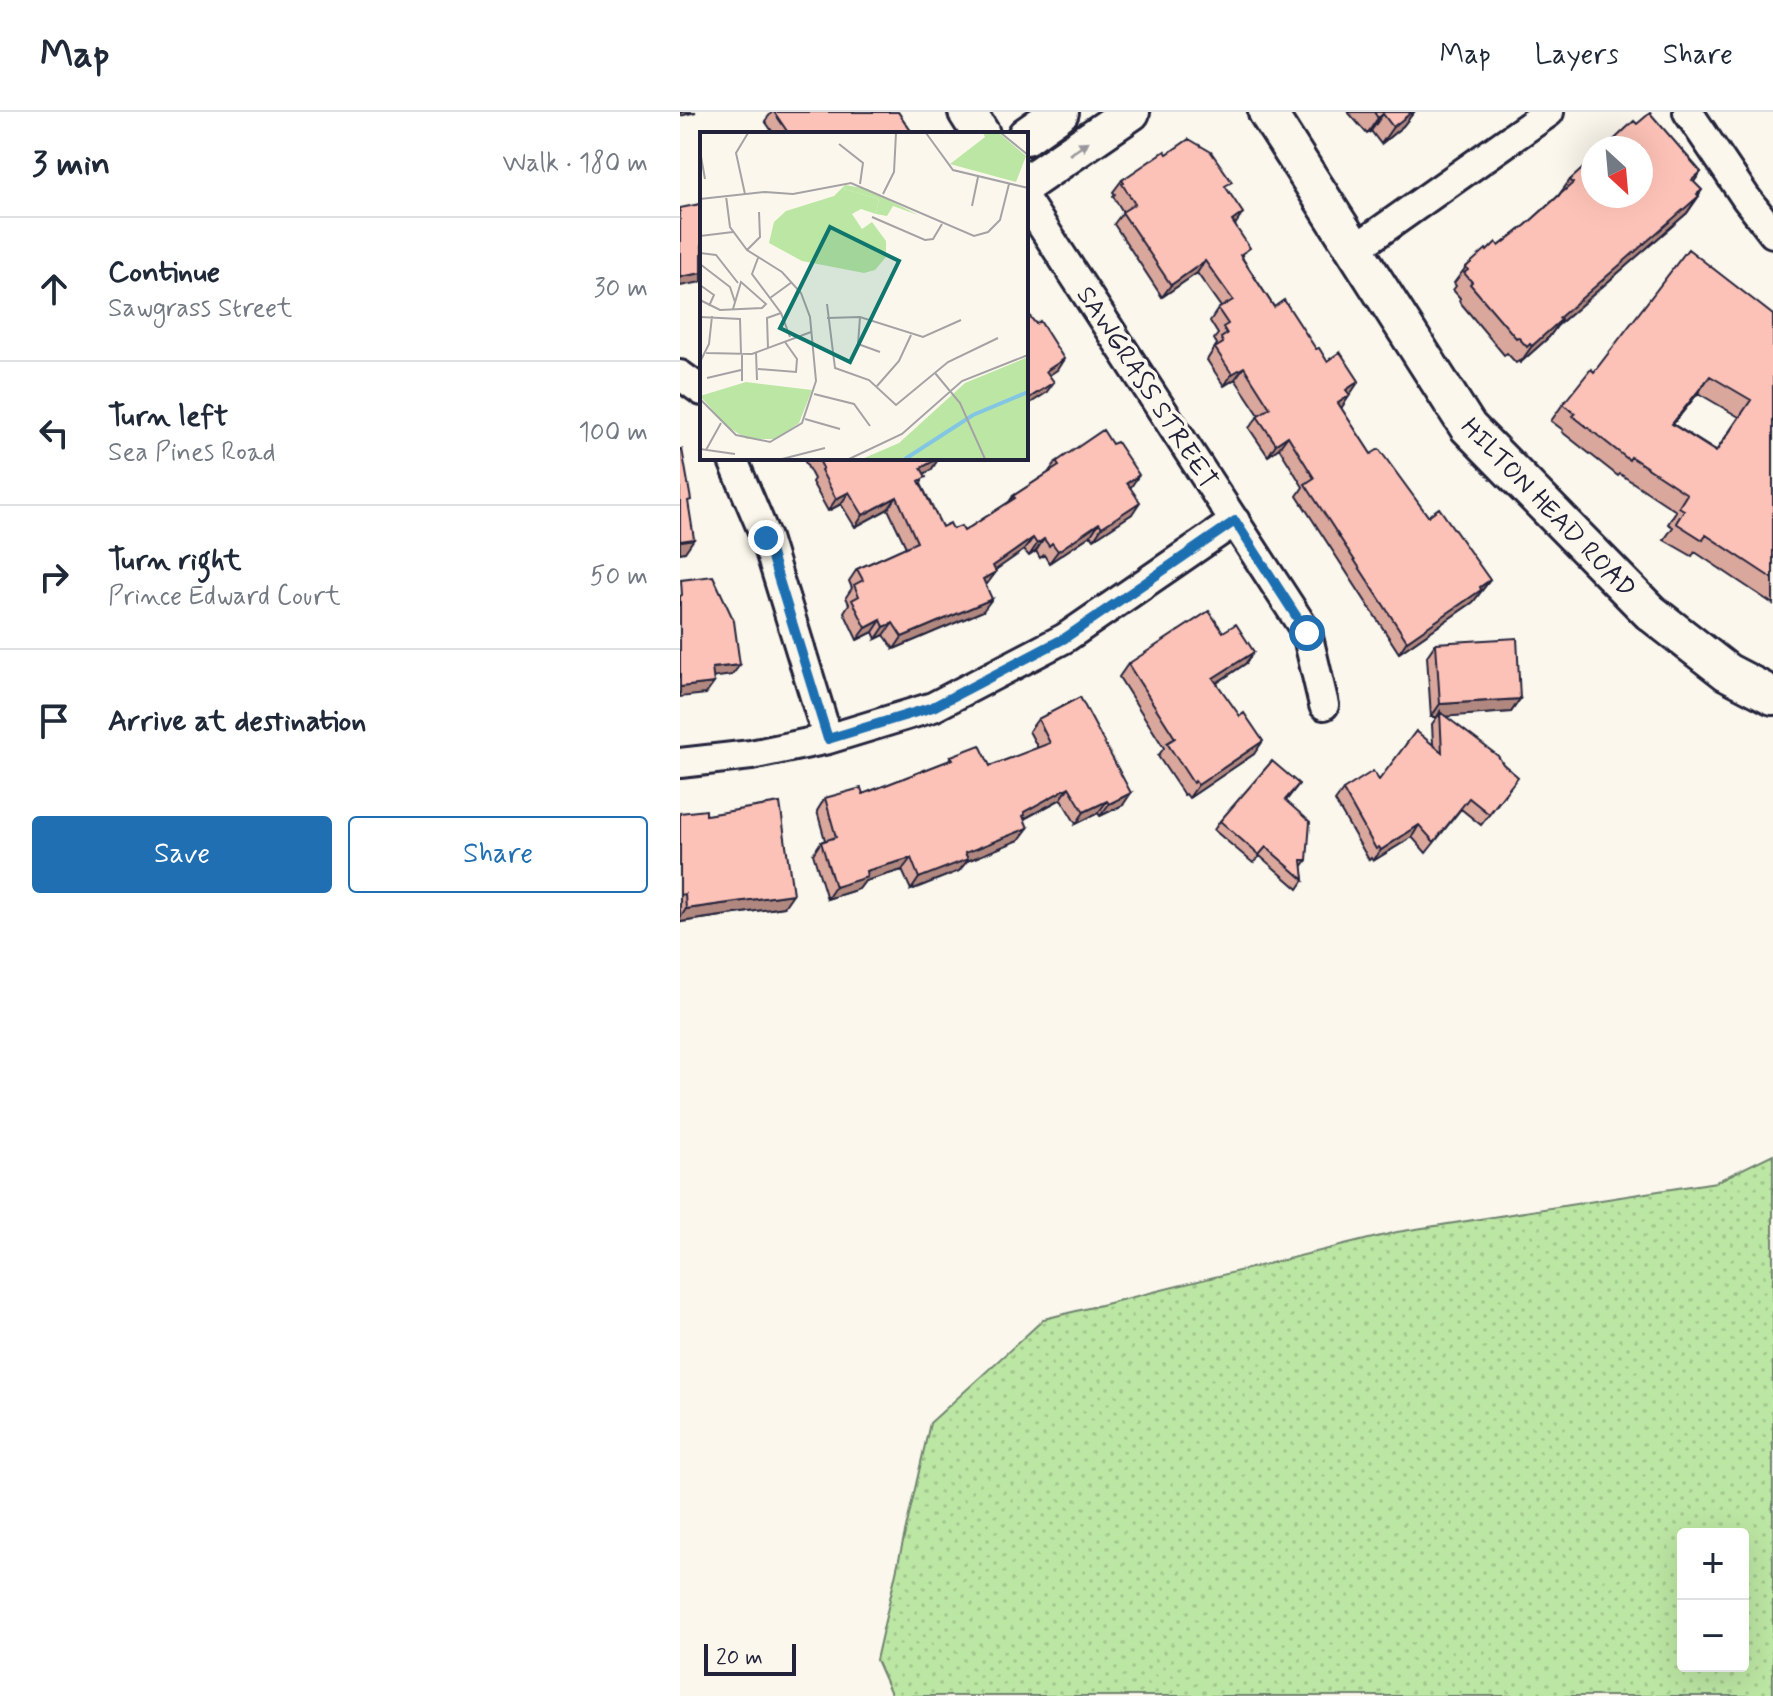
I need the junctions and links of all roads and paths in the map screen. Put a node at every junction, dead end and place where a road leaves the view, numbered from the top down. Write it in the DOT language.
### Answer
graph roads {
  1 [pos="967,112"];
  2 [pos="1060,112"];
  3 [pos="1131,112"];
  4 [pos="1267,112"];
  5 [pos="1549,112"];
  6 [pos="1688,112"];
  7 [pos="980,132"];
  8 [pos="1028,135"];
  9 [pos="1028,183"];
  10 [pos="1028,204"];
  11 [pos="1773,233"];
  12 [pos="1355,249"];
  13 [pos="680,375"];
  14 [pos="700,390"];
  15 [pos="733,460"];
  16 [pos="1235,521"];
  17 [pos="1773,696"];
  18 [pos="1324,705"];
  19 [pos="828,739"];
  20 [pos="680,763"];
  1 -- 7 [label="street"];
  2 -- 8 [label="street"];
  9 -- 3 [label="street, one-way"];
  4 -- 12 [label="street, HILTON HEAD ROAD"];
  5 -- 12 [label="street"];
  6 -- 11 [label="street"];
  10 -- 16 [label="street, SAWGRASS STREET"];
  12 -- 17 [label="street, HILTON HEAD ROAD"];
  13 -- 14 [label="street"];
  15 -- 19 [label="street"];
  16 -- 18 [label="street, SAWGRASS STREET"];
  16 -- 19 [label="street"];
  19 -- 20 [label="street"];
}
